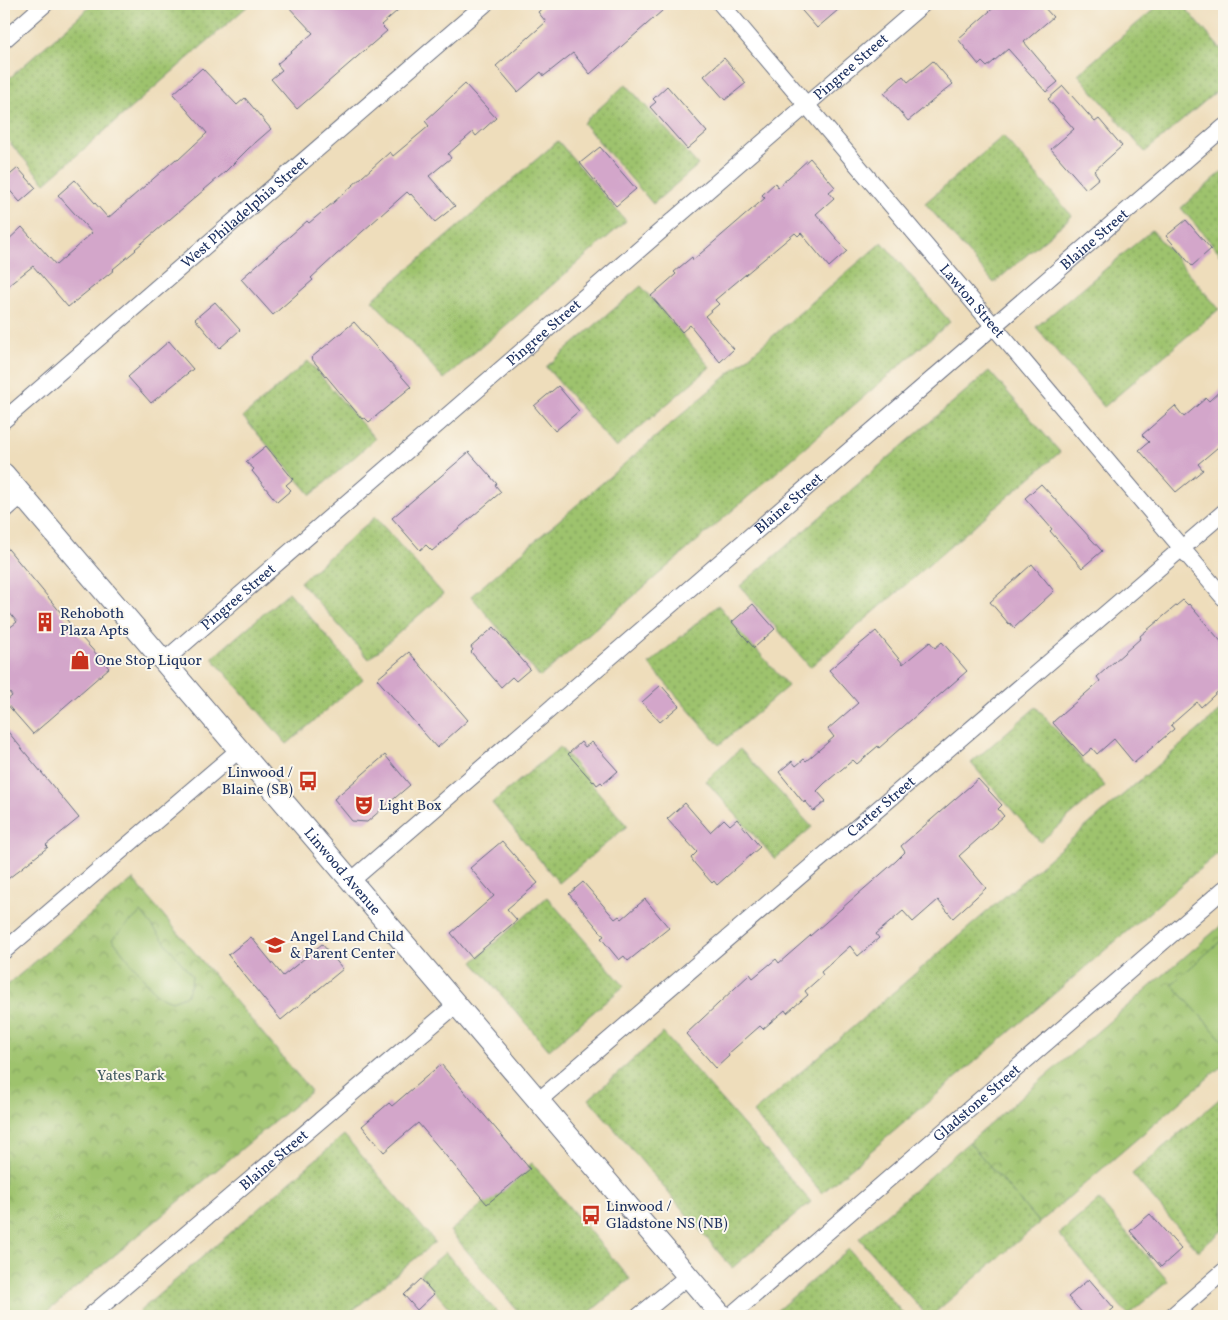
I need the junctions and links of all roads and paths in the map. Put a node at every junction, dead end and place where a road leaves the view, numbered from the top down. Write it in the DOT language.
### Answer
graph roads {
  1 [pos="45,4"];
  2 [pos="485,4"];
  3 [pos="721,4"];
  4 [pos="923,4"];
  5 [pos="4,40"];
  6 [pos="807,105"];
  7 [pos="1224,127"];
  8 [pos="994,325"];
  9 [pos="4,420"];
  10 [pos="4,474"];
  11 [pos="22,495"];
  12 [pos="4,511"];
  13 [pos="1224,512"];
  14 [pos="1182,547"];
  15 [pos="1224,598"];
  16 [pos="164,661"];
  17 [pos="240,749"];
  18 [pos="351,881"];
  19 [pos="1224,889"];
  20 [pos="4,951"];
  21 [pos="457,1004"];
  22 [pos="538,1101"];
  23 [pos="1224,1271"];
  24 [pos="688,1276"];
  25 [pos="90,1316"];
  26 [pos="639,1316"];
  27 [pos="722,1316"];
  28 [pos="730,1316"];
  29 [pos="1172,1316"];
  1 -- 5 [label="street"];
  2 -- 9 [label="street, West Philadelphia Street"];
  3 -- 6 [label="street, Lawton Street"];
  4 -- 6 [label="street, Pingree Street"];
  6 -- 8 [label="street, Lawton Street"];
  6 -- 16 [label="street, Pingree Street"];
  7 -- 8 [label="street, Blaine Street"];
  8 -- 14 [label="street, Lawton Street"];
  8 -- 18 [label="street, Blaine Street"];
  10 -- 11 [label="street, Linwood Avenue"];
  11 -- 12 [label="street"];
  11 -- 16 [label="street, Linwood Avenue"];
  13 -- 14 [label="street, Carter Street"];
  14 -- 15 [label="street, Lawton Street"];
  14 -- 22 [label="street, Carter Street"];
  16 -- 17 [label="street, Linwood Avenue"];
  17 -- 18 [label="street, Linwood Avenue"];
  17 -- 20 [label="street"];
  18 -- 21 [label="street, Linwood Avenue"];
  19 -- 28 [label="street, Gladstone Street"];
  21 -- 22 [label="street, Linwood Avenue"];
  21 -- 25 [label="street, Blaine Street"];
  22 -- 24 [label="street, Linwood Avenue"];
  23 -- 29 [label="street"];
  24 -- 26 [label="street"];
  24 -- 27 [label="street, Linwood Avenue"];
}
